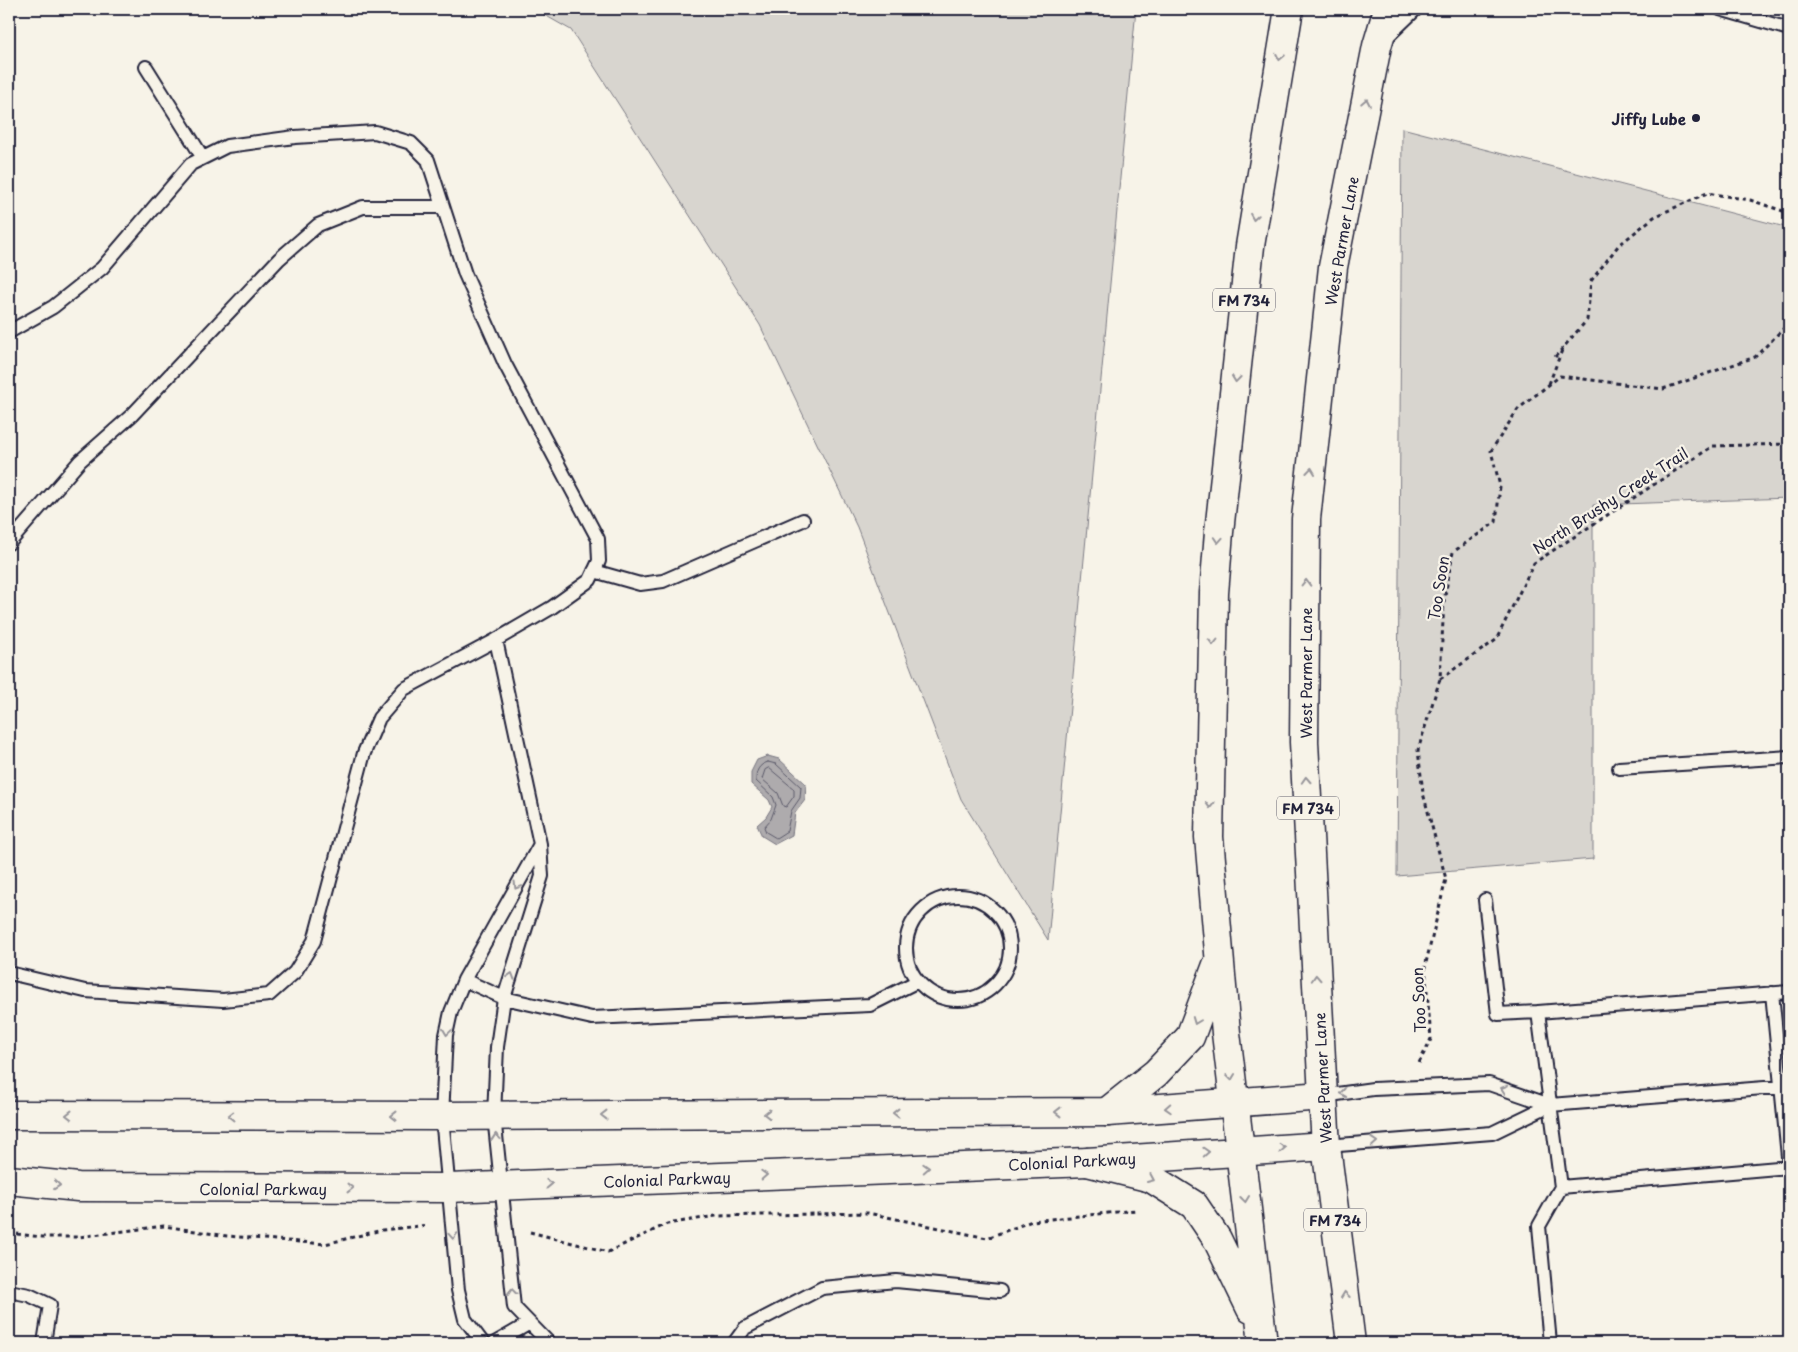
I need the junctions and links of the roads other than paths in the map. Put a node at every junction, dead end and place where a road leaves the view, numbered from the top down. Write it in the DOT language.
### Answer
graph roads {
  1 [pos="1289,9"];
  2 [pos="1388,9"];
  3 [pos="1416,9"];
  4 [pos="1720,9"];
  5 [pos="1789,29"];
  6 [pos="1377,46"];
  7 [pos="146,67"];
  8 [pos="203,158"];
  9 [pos="442,207"];
  10 [pos="9,332"];
  11 [pos="802,520"];
  12 [pos="9,543"];
  13 [pos="594,571"];
  14 [pos="496,640"];
  15 [pos="1789,758"];
  16 [pos="1619,768"];
  17 [pos="540,844"];
  18 [pos="1485,900"];
  19 [pos="1220,959"];
  20 [pos="9,974"];
  21 [pos="464,980"];
  22 [pos="918,981"];
  23 [pos="1789,992"];
  24 [pos="1772,993"];
  25 [pos="504,998"];
  26 [pos="1538,1012"];
  27 [pos="1785,1086"];
  28 [pos="1322,1096"];
  29 [pos="1234,1104"];
  30 [pos="1550,1105"];
  31 [pos="1107,1112"];
  32 [pos="9,1115"];
  33 [pos="442,1116"];
  34 [pos="494,1116"];
  35 [pos="1326,1146"];
  36 [pos="1239,1150"];
  37 [pos="1088,1162"];
  38 [pos="1789,1167"];
  39 [pos="9,1180"];
  40 [pos="500,1185"];
  41 [pos="1561,1187"];
  42 [pos="449,1188"];
  43 [pos="9,1291"];
  44 [pos="1000,1291"];
  45 [pos="528,1324"];
  46 [pos="1262,1337"];
  47 [pos="44,1343"];
  48 [pos="483,1343"];
  49 [pos="495,1343"];
  50 [pos="550,1343"];
  51 [pos="734,1343"];
  52 [pos="1351,1343"];
  53 [pos="1550,1343"];
  1 -- 19 [label="main road, FM 734, one-way"];
  2 -- 6 [label="main road, West Parmer Lane / FM 734"];
  3 -- 6 [label="lane"];
  4 -- 5 [label="lane"];
  28 -- 6 [label="main road, West Parmer Lane / FM 734, one-way"];
  7 -- 8 [label="lane"];
  8 -- 9 [label="lane"];
  8 -- 10 [label="lane"];
  9 -- 12 [label="lane"];
  9 -- 13 [label="lane"];
  11 -- 13 [label="lane"];
  13 -- 14 [label="lane"];
  14 -- 17 [label="lane"];
  14 -- 20 [label="lane"];
  15 -- 16 [label="lane"];
  17 -- 21 [label="lane, one-way"];
  25 -- 17 [label="lane, one-way"];
  18 -- 26 [label="lane"];
  19 -- 29 [label="main road, FM 734, one-way"];
  19 -- 31 [label="main road, one-way"];
  21 -- 25 [label="lane"];
  21 -- 33 [label="lane, one-way"];
  22 -- 22 [label="lane"];
  22 -- 25 [label="lane"];
  23 -- 24 [label="lane"];
  24 -- 26 [label="lane"];
  24 -- 27 [label="lane"];
  25 -- 34 [label="lane"];
  26 -- 30 [label="lane"];
  27 -- 30 [label="lane"];
  27 -- 38 [label="lane"];
  28 -- 29 [label="main road"];
  30 -- 28 [label="lane, one-way"];
  28 -- 35 [label="main road, West Parmer Lane / FM 734"];
  29 -- 31 [label="main road, one-way"];
  29 -- 36 [label="main road, FM 734"];
  35 -- 30 [label="lane, one-way"];
  30 -- 41 [label="lane"];
  31 -- 34 [label="main road, one-way"];
  33 -- 32 [label="main road, one-way"];
  33 -- 34 [label="main road"];
  33 -- 42 [label="lane"];
  40 -- 34 [label="lane, one-way"];
  36 -- 35 [label="main road, Colonial Parkway, one-way"];
  52 -- 35 [label="main road, West Parmer Lane / FM 734, one-way"];
  37 -- 36 [label="main road, Colonial Parkway, one-way"];
  36 -- 46 [label="main road, FM 734, one-way"];
  40 -- 37 [label="main road, Colonial Parkway, one-way"];
  37 -- 46 [label="main road, one-way"];
  38 -- 41 [label="lane"];
  39 -- 42 [label="main road, Colonial Parkway, one-way"];
  40 -- 42 [label="main road, Colonial Parkway"];
  45 -- 40 [label="lane, one-way"];
  41 -- 53 [label="lane"];
  42 -- 48 [label="lane, one-way"];
  43 -- 47 [label="lane"];
  44 -- 51 [label="lane"];
  45 -- 49 [label="lane"];
  45 -- 50 [label="lane"];
}
